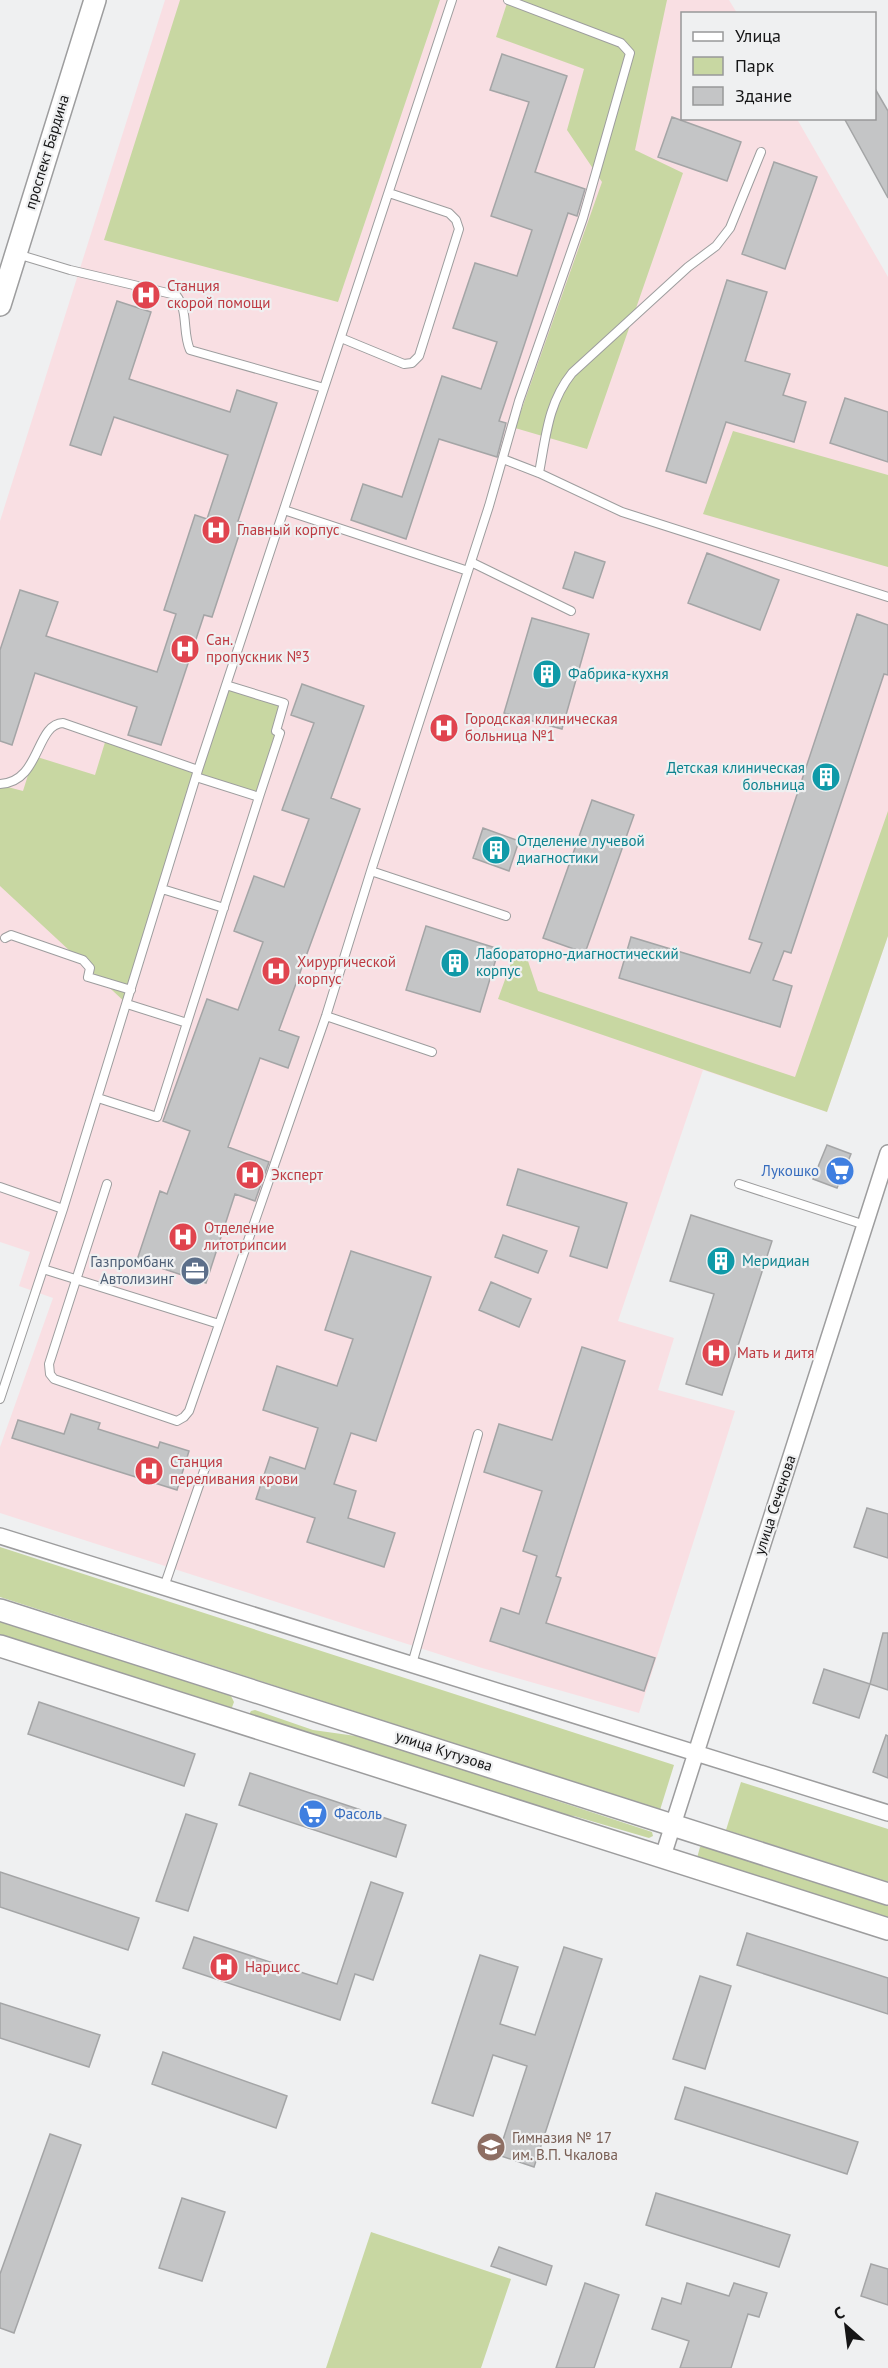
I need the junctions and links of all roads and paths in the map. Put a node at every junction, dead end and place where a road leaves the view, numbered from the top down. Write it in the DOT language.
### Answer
graph roads {
  1 [pos="95,0"];
  2 [pos="452,0"];
  3 [pos="508,0"];
  4 [pos="761,152"];
  5 [pos="389,193"];
  6 [pos="16,254"];
  7 [pos="0,305"];
  8 [pos="341,338"];
  9 [pos="324,388"];
  10 [pos="503,459"];
  11 [pos="539,473"];
  12 [pos="284,510"];
  13 [pos="471,562"];
  14 [pos="468,571"];
  15 [pos="888,597"];
  16 [pos="571,611"];
  17 [pos="226,685"];
  18 [pos="197,773"];
  19 [pos="0,784"];
  20 [pos="259,797"];
  21 [pos="371,871"];
  22 [pos="162,889"];
  23 [pos="224,908"];
  24 [pos="506,916"];
  25 [pos="4,938"];
  26 [pos="131,990"];
  27 [pos="127,1004"];
  28 [pos="326,1016"];
  29 [pos="187,1023"];
  30 [pos="432,1052"];
  31 [pos="98,1098"];
  32 [pos="888,1153"];
  33 [pos="107,1184"];
  34 [pos="739,1184"];
  35 [pos="0,1186"];
  36 [pos="63,1209"];
  37 [pos="865,1225"];
  38 [pos="43,1269"];
  39 [pos="77,1280"];
  40 [pos="219,1324"];
  41 [pos="0,1399"];
  42 [pos="478,1434"];
  43 [pos="205,1468"];
  44 [pos="0,1536"];
  45 [pos="164,1587"];
  46 [pos="0,1610"];
  47 [pos="0,1646"];
  48 [pos="412,1664"];
  49 [pos="696,1753"];
  50 [pos="888,1813"];
  51 [pos="674,1824"];
  52 [pos="663,1857"];
  53 [pos="888,1894"];
  54 [pos="888,1929"];
  1 -- 6 [label="main road, проспект Бардина"];
  2 -- 5 [label="lane"];
  3 -- 10 [label="lane"];
  4 -- 11 [label="lane"];
  5 -- 8 [label="lane"];
  5 -- 8 [label="lane"];
  6 -- 7 [label="main road, проспект Бардина"];
  6 -- 9 [label="lane"];
  8 -- 9 [label="lane"];
  9 -- 12 [label="lane"];
  10 -- 11 [label="lane"];
  10 -- 13 [label="lane"];
  11 -- 15 [label="lane"];
  12 -- 14 [label="lane"];
  12 -- 17 [label="lane"];
  13 -- 14 [label="lane"];
  13 -- 16 [label="lane"];
  14 -- 21 [label="lane"];
  17 -- 18 [label="lane"];
  17 -- 20 [label="lane"];
  18 -- 19 [label="lane"];
  18 -- 20 [label="lane"];
  18 -- 22 [label="lane"];
  20 -- 23 [label="lane"];
  21 -- 24 [label="lane"];
  21 -- 28 [label="lane"];
  22 -- 23 [label="lane"];
  22 -- 26 [label="lane"];
  23 -- 29 [label="lane"];
  25 -- 26 [label="lane"];
  26 -- 27 [label="lane"];
  27 -- 29 [label="lane"];
  27 -- 31 [label="lane"];
  28 -- 30 [label="lane"];
  28 -- 40 [label="lane"];
  29 -- 31 [label="lane"];
  31 -- 36 [label="lane"];
  32 -- 37 [label="street, улица Сеченова"];
  33 -- 39 [label="lane"];
  34 -- 37 [label="lane"];
  35 -- 36 [label="lane"];
  36 -- 38 [label="lane"];
  37 -- 49 [label="street, улица Сеченова"];
  38 -- 39 [label="lane"];
  38 -- 41 [label="lane"];
  39 -- 40 [label="lane"];
  39 -- 40 [label="lane"];
  42 -- 48 [label="lane"];
  43 -- 45 [label="lane"];
  44 -- 45 [label="street"];
  45 -- 48 [label="street"];
  46 -- 51 [label="main road, улица Кутузова"];
  47 -- 52 [label="main road"];
  48 -- 49 [label="street"];
  49 -- 50 [label="street"];
  49 -- 51 [label="street, улица Сеченова"];
  51 -- 52 [label="street, улица Сеченова"];
  51 -- 53 [label="main road, улица Кутузова"];
  52 -- 54 [label="main road"];
}
